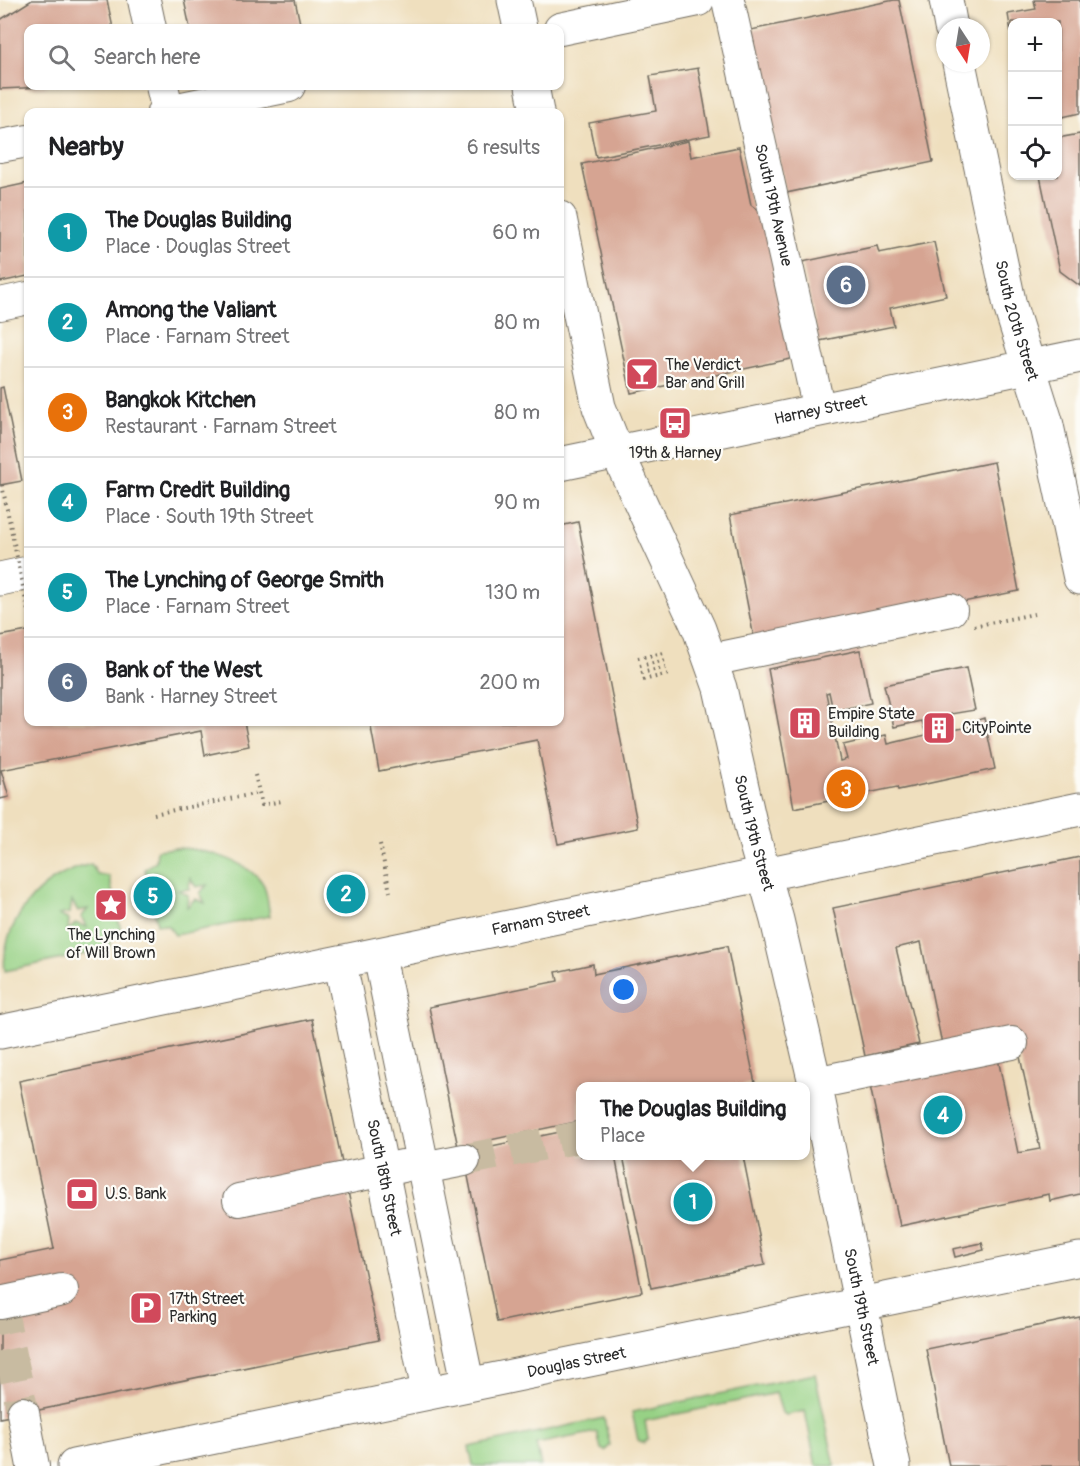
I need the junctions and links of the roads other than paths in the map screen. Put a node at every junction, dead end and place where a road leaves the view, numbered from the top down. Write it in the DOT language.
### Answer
graph roads {
  1 [pos="144,0"];
  2 [pos="514,0"];
  3 [pos="698,0"];
  4 [pos="728,0"];
  5 [pos="946,0"];
  6 [pos="949,18"];
  7 [pos="149,24"];
  8 [pos="519,24"];
  9 [pos="564,28"];
  10 [pos="961,72"];
  11 [pos="265,90"];
  12 [pos="533,90"];
  13 [pos="165,106"];
  14 [pos="536,108"];
  15 [pos="24,142"];
  16 [pos="0,146"];
  17 [pos="564,237"];
  18 [pos="24,299"];
  19 [pos="0,303"];
  20 [pos="1080,356"];
  21 [pos="1028,367"];
  22 [pos="819,410"];
  23 [pos="616,452"];
  24 [pos="564,463"];
  25 [pos="24,574"];
  26 [pos="1080,578"];
  27 [pos="0,579"];
  28 [pos="958,619"];
  29 [pos="711,660"];
  30 [pos="1080,809"];
  31 [pos="765,874"];
  32 [pos="379,954"];
  33 [pos="339,962"];
  34 [pos="0,1032"];
  35 [pos="1012,1043"];
  36 [pos="812,1089"];
  37 [pos="464,1160"];
  38 [pos="422,1165"];
  39 [pos="382,1171"];
  40 [pos="239,1200"];
  41 [pos="1080,1259"];
  42 [pos="62,1290"];
  43 [pos="0,1303"];
  44 [pos="860,1305"];
  45 [pos="468,1384"];
  46 [pos="428,1393"];
  47 [pos="22,1413"];
  48 [pos="33,1466"];
  49 [pos="74,1466"];
  50 [pos="894,1466"];
  1 -- 7 [label="street"];
  2 -- 8 [label="main road"];
  3 -- 9 [label="street"];
  4 -- 22 [label="street, South 19th Avenue"];
  5 -- 6 [label="main road"];
  10 -- 21 [label="main road, South 20th Street"];
  11 -- 13 [label="street"];
  12 -- 14 [label="main road"];
  15 -- 16 [label="street"];
  17 -- 23 [label="main road, South 19th Street"];
  18 -- 19 [label="street"];
  20 -- 21 [label="main road, Harney Street"];
  21 -- 22 [label="main road, Harney Street"];
  21 -- 26 [label="main road, South 20th Street"];
  22 -- 23 [label="main road, Harney Street"];
  23 -- 24 [label="main road, Harney Street"];
  23 -- 29 [label="main road, South 19th Street"];
  25 -- 27 [label="main road"];
  28 -- 29 [label="street"];
  29 -- 31 [label="main road, South 19th Street"];
  30 -- 31 [label="main road, Farnam Street"];
  31 -- 32 [label="main road, Farnam Street"];
  31 -- 36 [label="main road, South 19th Street"];
  32 -- 33 [label="main road, Farnam Street"];
  32 -- 38 [label="street"];
  33 -- 34 [label="main road, Farnam Street"];
  33 -- 39 [label="street, South 18th Street"];
  35 -- 36 [label="street"];
  36 -- 44 [label="main road, South 19th Street"];
  37 -- 38 [label="street"];
  38 -- 39 [label="street"];
  38 -- 45 [label="street"];
  39 -- 40 [label="street"];
  39 -- 46 [label="street, South 18th Street"];
  41 -- 44 [label="main road, Douglas Street"];
  42 -- 43 [label="street"];
  44 -- 45 [label="main road, Douglas Street"];
  44 -- 50 [label="main road, South 19th Street"];
  45 -- 46 [label="main road, Douglas Street"];
  46 -- 49 [label="main road, Douglas Street"];
  47 -- 48 [label="street"];
}
